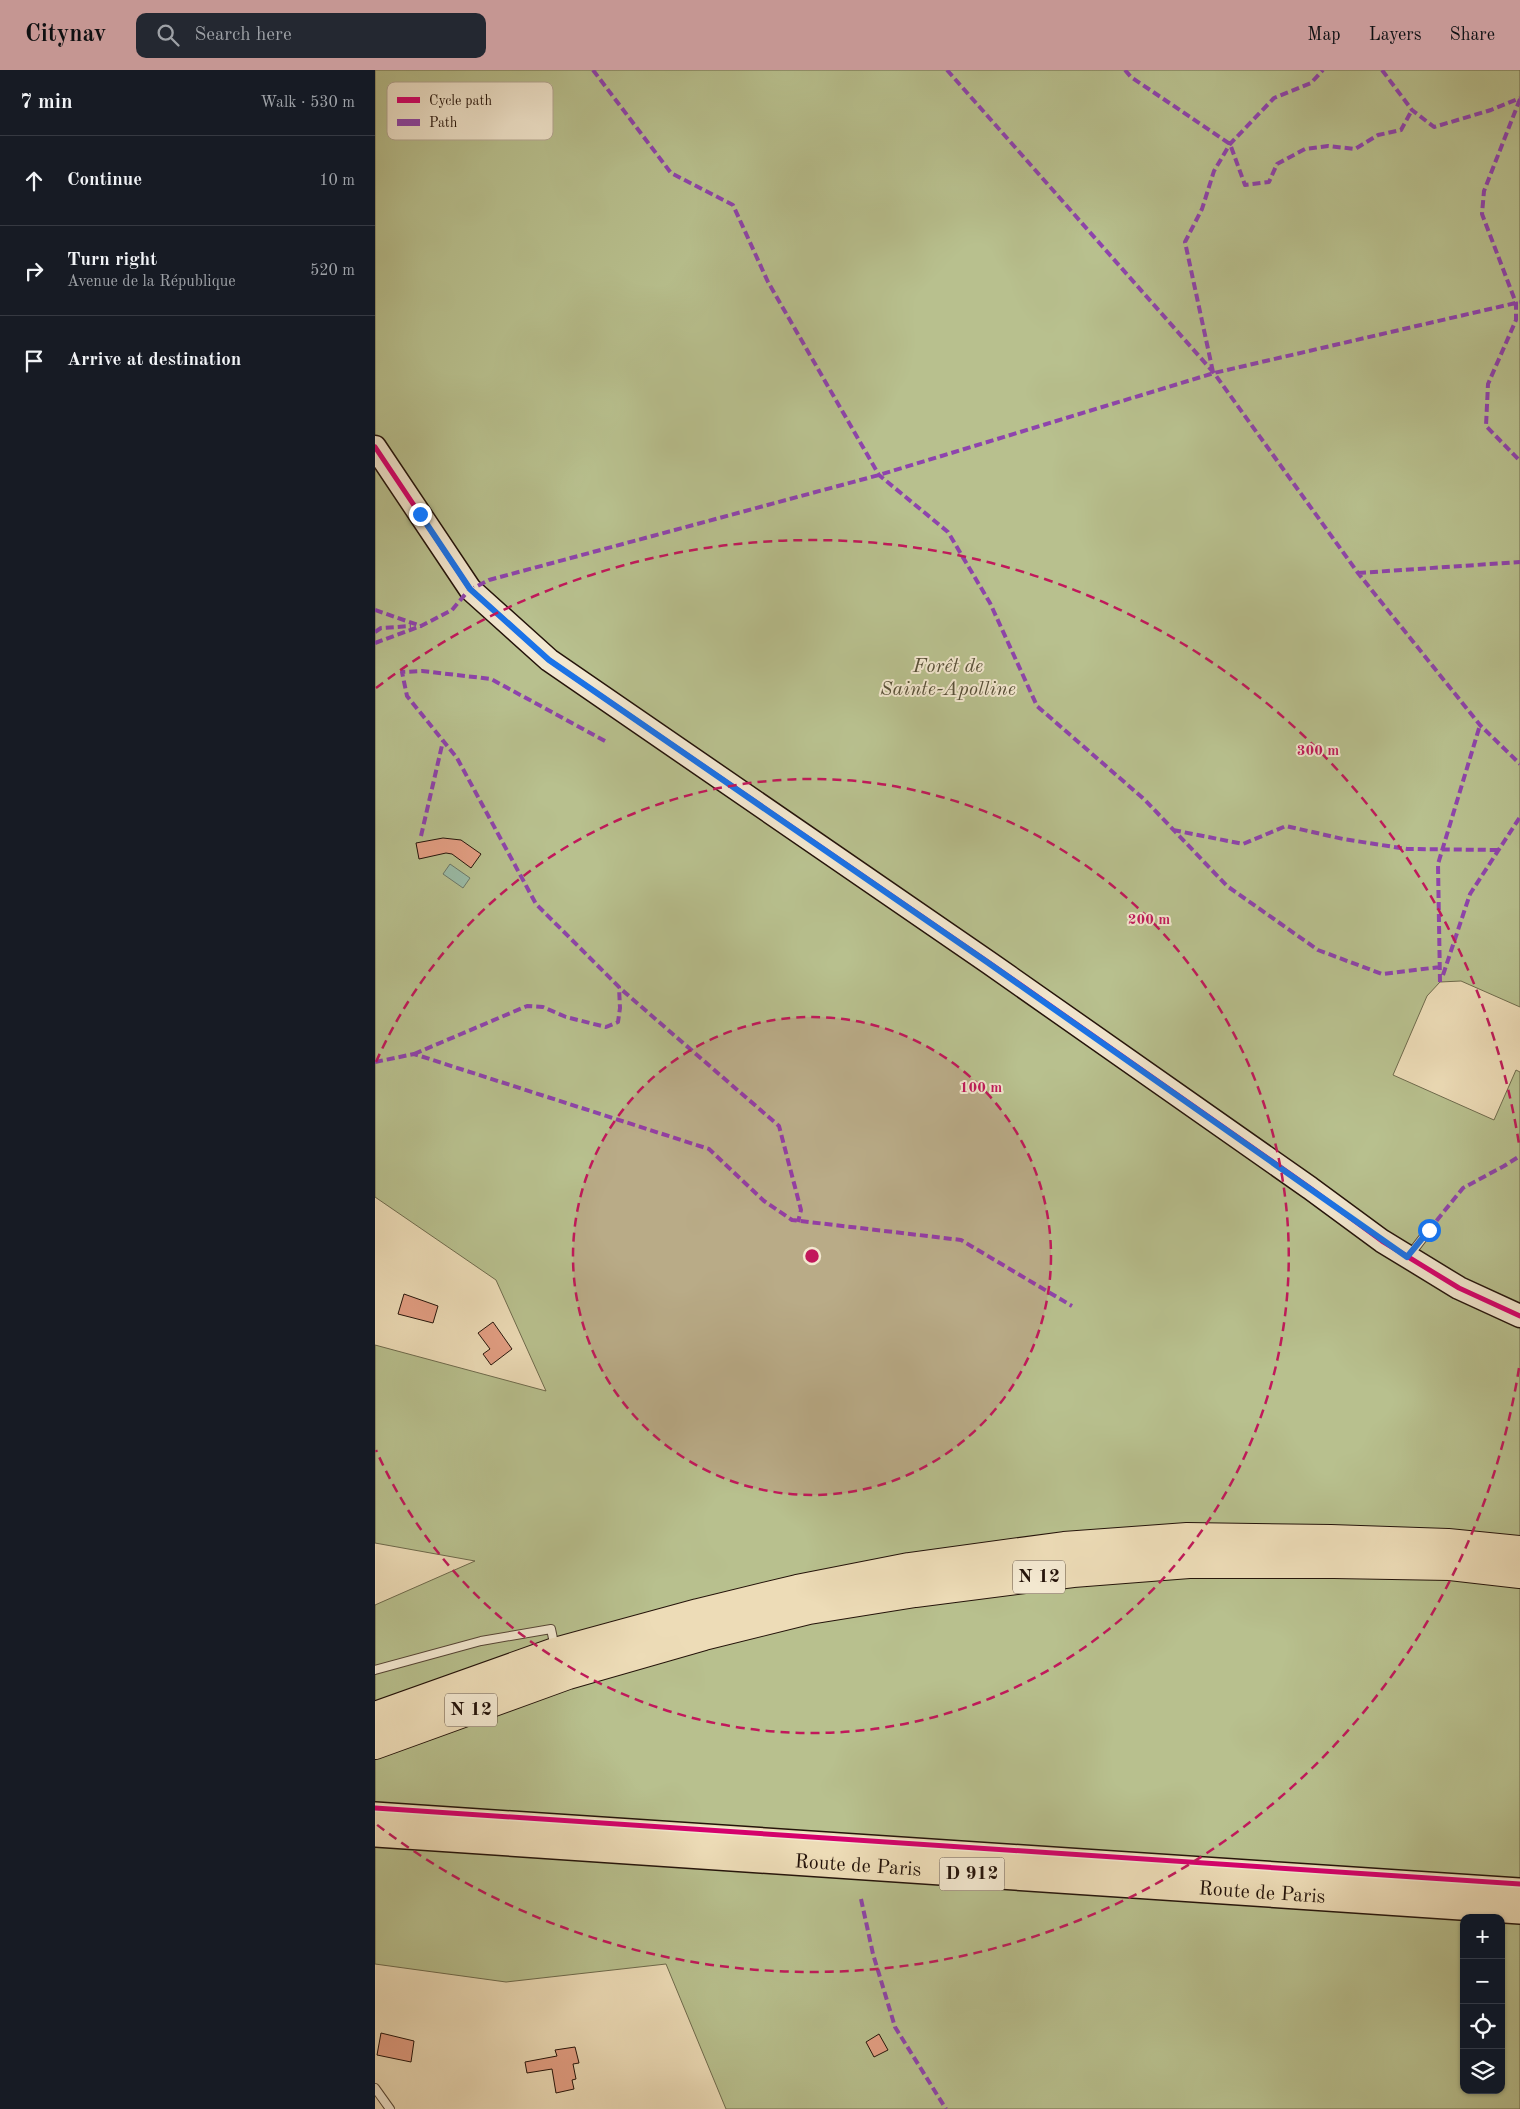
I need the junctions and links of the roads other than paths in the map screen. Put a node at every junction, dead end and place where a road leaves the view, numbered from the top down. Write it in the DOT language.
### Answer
graph roads {
  1 [pos="375,447"];
  2 [pos="1429,1230"];
  3 [pos="1407,1257"];
  4 [pos="1520,1316"];
  5 [pos="1520,1550"];
  6 [pos="1520,1574"];
  7 [pos="555,1652"];
  8 [pos="375,1670"];
  9 [pos="375,1716"];
  10 [pos="375,1745"];
  11 [pos="375,1814"];
  12 [pos="375,1834"];
  13 [pos="1520,1891"];
  14 [pos="1520,1911"];
  15 [pos="375,2088"];
  16 [pos="390,2109"];
  1 -- 3 [label="main road"];
  2 -- 3 [label="lane"];
  3 -- 4 [label="main road"];
  5 -- 7 [label="highway, N 12"];
  6 -- 10 [label="highway, N 12"];
  7 -- 8 [label="lane"];
  7 -- 9 [label="highway, N 12"];
  11 -- 13 [label="main road, Route de Paris / D 912"];
  12 -- 14 [label="main road, Route de Paris / D 912"];
  15 -- 16 [label="lane"];
}
